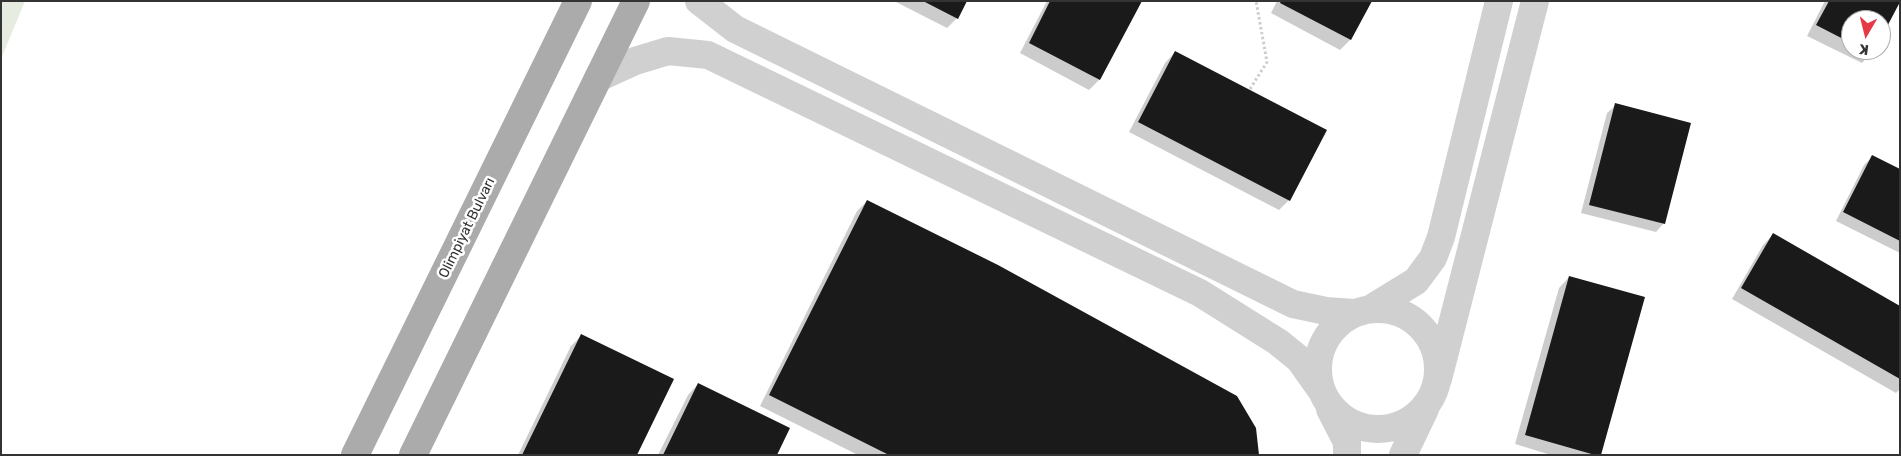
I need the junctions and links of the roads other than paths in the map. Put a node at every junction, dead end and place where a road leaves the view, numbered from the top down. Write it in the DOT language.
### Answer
graph roads {
  1 [pos="578,1"];
  2 [pos="636,1"];
  3 [pos="699,1"];
  4 [pos="1499,1"];
  5 [pos="1535,1"];
  6 [pos="598,78"];
  7 [pos="1363,311"];
  8 [pos="1438,379"];
  9 [pos="1325,398"];
  10 [pos="1426,406"];
  11 [pos="355,455"];
  12 [pos="413,455"];
  13 [pos="1347,455"];
  14 [pos="1403,455"];
  1 -- 11 [label="main road, Olimpiyat Bulvarı"];
  2 -- 6 [label="main road"];
  3 -- 7 [label="street"];
  4 -- 7 [label="street"];
  5 -- 8 [label="street"];
  6 -- 9 [label="street"];
  6 -- 12 [label="main road"];
  7 -- 8 [label="street"];
  7 -- 9 [label="street"];
  8 -- 10 [label="street"];
  9 -- 10 [label="street"];
  9 -- 13 [label="street"];
  10 -- 14 [label="street"];
}
